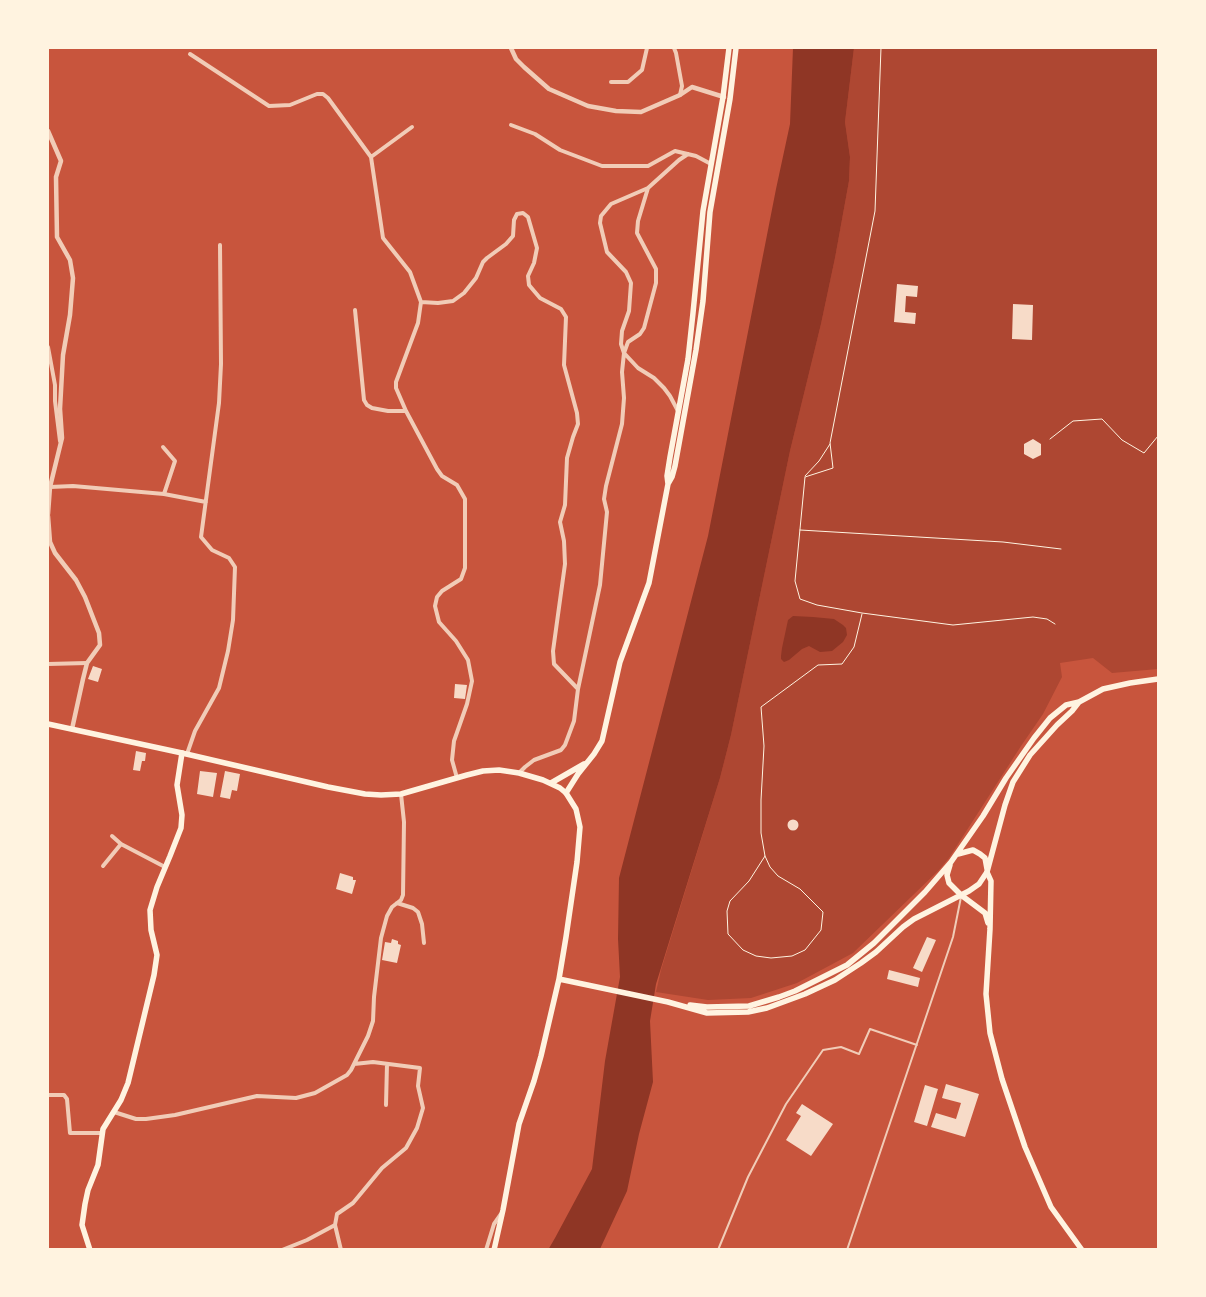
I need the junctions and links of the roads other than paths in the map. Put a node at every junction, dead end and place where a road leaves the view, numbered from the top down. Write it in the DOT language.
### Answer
graph roads {
  1 [pos="511,48"];
  2 [pos="647,48"];
  3 [pos="674,48"];
  4 [pos="729,48"];
  5 [pos="736,48"];
  6 [pos="190,54"];
  7 [pos="611,82"];
  8 [pos="680,95"];
  9 [pos="723,97"];
  10 [pos="730,99"];
  11 [pos="511,125"];
  12 [pos="412,127"];
  13 [pos="48,131"];
  14 [pos="688,154"];
  15 [pos="371,157"];
  16 [pos="711,164"];
  17 [pos="648,188"];
  18 [pos="220,245"];
  19 [pos="421,302"];
  20 [pos="356,310"];
  21 [pos="48,347"];
  22 [pos="624,353"];
  23 [pos="406,411"];
  24 [pos="678,411"];
  25 [pos="60,444"];
  26 [pos="163,447"];
  27 [pos="668,484"];
  28 [pos="50,487"];
  29 [pos="164,494"];
  30 [pos="206,502"];
  31 [pos="48,515"];
  32 [pos="87,663"];
  33 [pos="48,664"];
  34 [pos="1158,679"];
  35 [pos="578,689"];
  36 [pos="1079,702"];
  37 [pos="48,724"];
  38 [pos="72,729"];
  39 [pos="184,753"];
  40 [pos="588,761"];
  41 [pos="519,773"];
  42 [pos="457,778"];
  43 [pos="551,783"];
  44 [pos="566,793"];
  45 [pos="401,794"];
  46 [pos="112,836"];
  47 [pos="120,844"];
  48 [pos="956,855"];
  49 [pos="951,862"];
  50 [pos="103,866"];
  51 [pos="166,867"];
  52 [pos="987,872"];
  53 [pos="961,895"];
  54 [pos="397,903"];
  55 [pos="990,930"];
  56 [pos="424,944"];
  57 [pos="559,979"];
  58 [pos="668,1002"];
  59 [pos="917,1044"];
  60 [pos="354,1064"];
  61 [pos="387,1064"];
  62 [pos="48,1095"];
  63 [pos="386,1105"];
  64 [pos="114,1112"];
  65 [pos="102,1133"];
  66 [pos="503,1210"];
  67 [pos="335,1226"];
  68 [pos="90,1250"];
  69 [pos="282,1250"];
  70 [pos="341,1250"];
  71 [pos="486,1250"];
  72 [pos="494,1250"];
  73 [pos="718,1250"];
  74 [pos="847,1250"];
  75 [pos="1082,1250"];
  1 -- 8 [label="street"];
  2 -- 7 [label="street"];
  3 -- 8 [label="street"];
  4 -- 9 [label="main road"];
  5 -- 10 [label="main road"];
  6 -- 15 [label="street"];
  8 -- 9 [label="street"];
  9 -- 10 [label="street"];
  9 -- 16 [label="main road"];
  10 -- 27 [label="main road"];
  11 -- 14 [label="street"];
  12 -- 15 [label="street"];
  13 -- 25 [label="street"];
  14 -- 16 [label="street"];
  14 -- 17 [label="street"];
  15 -- 19 [label="street"];
  16 -- 24 [label="main road"];
  17 -- 22 [label="street"];
  17 -- 22 [label="street"];
  18 -- 30 [label="street"];
  19 -- 23 [label="street"];
  19 -- 35 [label="street"];
  20 -- 23 [label="street"];
  21 -- 25 [label="street"];
  22 -- 24 [label="street"];
  22 -- 35 [label="street"];
  23 -- 42 [label="street"];
  24 -- 27 [label="main road"];
  25 -- 28 [label="street"];
  26 -- 29 [label="street"];
  27 -- 40 [label="main road"];
  28 -- 29 [label="street"];
  28 -- 31 [label="street"];
  29 -- 30 [label="street"];
  30 -- 39 [label="street"];
  31 -- 32 [label="street"];
  32 -- 33 [label="street"];
  32 -- 38 [label="street"];
  34 -- 36 [label="main road"];
  35 -- 41 [label="street"];
  36 -- 48 [label="main road"];
  36 -- 52 [label="main road"];
  37 -- 38 [label="main road"];
  38 -- 39 [label="main road"];
  39 -- 45 [label="main road"];
  39 -- 51 [label="main road"];
  40 -- 43 [label="main road"];
  40 -- 44 [label="main road"];
  41 -- 42 [label="main road"];
  41 -- 43 [label="main road"];
  42 -- 45 [label="main road"];
  43 -- 44 [label="main road"];
  44 -- 57 [label="main road"];
  45 -- 54 [label="street"];
  46 -- 47 [label="street"];
  47 -- 50 [label="street"];
  47 -- 51 [label="street"];
  48 -- 49 [label="main road"];
  48 -- 52 [label="main road"];
  49 -- 53 [label="main road"];
  49 -- 58 [label="main road"];
  51 -- 64 [label="main road"];
  52 -- 53 [label="main road"];
  52 -- 55 [label="main road"];
  53 -- 55 [label="main road"];
  53 -- 58 [label="main road"];
  53 -- 59 [label="lane"];
  54 -- 56 [label="street"];
  54 -- 60 [label="street"];
  55 -- 75 [label="main road"];
  57 -- 58 [label="main road"];
  57 -- 66 [label="main road"];
  59 -- 73 [label="lane"];
  59 -- 74 [label="lane"];
  60 -- 61 [label="street"];
  60 -- 64 [label="street"];
  61 -- 63 [label="street"];
  61 -- 67 [label="street"];
  62 -- 65 [label="street"];
  64 -- 65 [label="main road"];
  65 -- 68 [label="main road"];
  66 -- 71 [label="street"];
  66 -- 72 [label="main road"];
  67 -- 69 [label="street"];
  67 -- 70 [label="street"];
}
